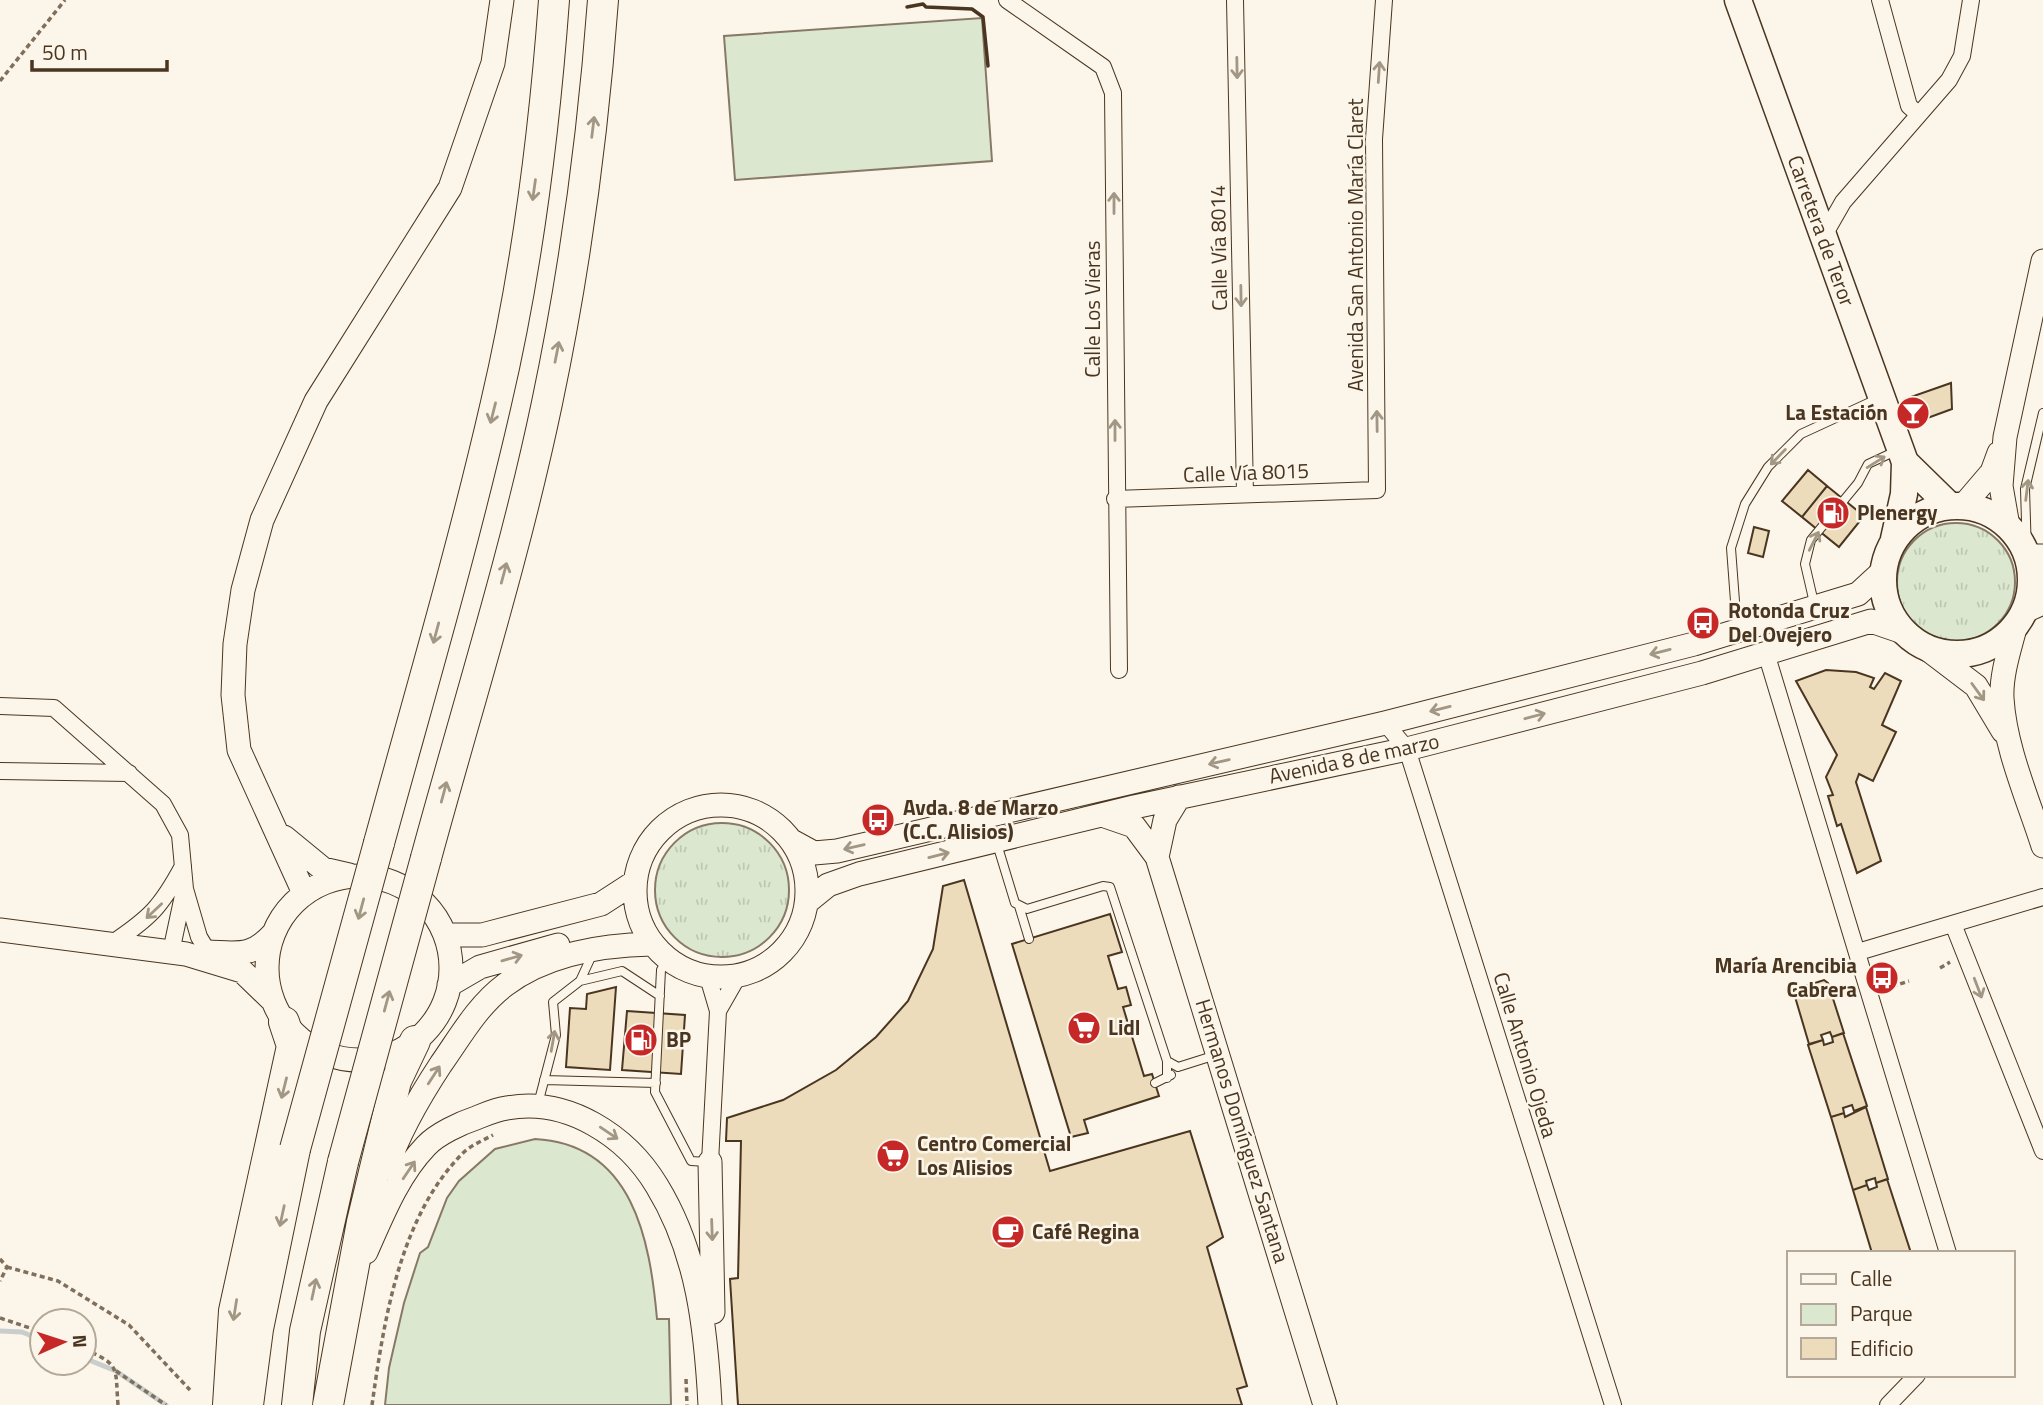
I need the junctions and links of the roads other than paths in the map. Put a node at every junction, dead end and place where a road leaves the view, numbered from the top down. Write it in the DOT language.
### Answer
graph roads {
  1 [pos="502,0"];
  2 [pos="554,0"];
  3 [pos="603,0"];
  4 [pos="1235,0"];
  5 [pos="1384,0"];
  6 [pos="1738,0"];
  7 [pos="1880,0"];
  8 [pos="1971,0"];
  9 [pos="1011,1"];
  10 [pos="1917,113"];
  11 [pos="1809,198"];
  12 [pos="1843,202"];
  13 [pos="1823,237"];
  14 [pos="2043,261"];
  15 [pos="1881,397"];
  16 [pos="2043,413"];
  17 [pos="2042,425"];
  18 [pos="2005,437"];
  19 [pos="1903,456"];
  20 [pos="1377,490"];
  21 [pos="1245,494"];
  22 [pos="1115,499"];
  23 [pos="1956,506"];
  24 [pos="2008,526"];
  25 [pos="1894,539"];
  26 [pos="2035,556"];
  27 [pos="1883,570"];
  28 [pos="1815,606"];
  29 [pos="2028,614"];
  30 [pos="1737,631"];
  31 [pos="1903,632"];
  32 [pos="1930,651"];
  33 [pos="1766,653"];
  34 [pos="1119,670"];
  35 [pos="0,706"];
  36 [pos="1385,723"];
  37 [pos="2011,746"];
  38 [pos="1407,749"];
  39 [pos="0,771"];
  40 [pos="129,773"];
  41 [pos="1180,797"];
  42 [pos="1102,815"];
  43 [pos="276,829"];
  44 [pos="792,841"];
  45 [pos="996,841"];
  46 [pos="2043,846"];
  47 [pos="1157,857"];
  48 [pos="183,866"];
  49 [pos="349,876"];
  50 [pos="635,882"];
  51 [pos="185,889"];
  52 [pos="303,893"];
  53 [pos="2043,897"];
  54 [pos="807,902"];
  55 [pos="1019,906"];
  56 [pos="1953,924"];
  57 [pos="0,930"];
  58 [pos="274,933"];
  59 [pos="445,936"];
  60 [pos="1029,939"];
  61 [pos="111,944"];
  62 [pos="655,947"];
  63 [pos="595,948"];
  64 [pos="1858,952"];
  65 [pos="188,953"];
  66 [pos="738,976"];
  67 [pos="708,977"];
  68 [pos="580,981"];
  69 [pos="449,985"];
  70 [pos="660,996"];
  71 [pos="718,1011"];
  72 [pos="279,1012"];
  73 [pos="415,1041"];
  74 [pos="1217,1054"];
  75 [pos="1167,1061"];
  76 [pos="1178,1067"];
  77 [pos="1167,1078"];
  78 [pos="544,1080"];
  79 [pos="656,1083"];
  80 [pos="1155,1083"];
  81 [pos="537,1107"];
  82 [pos="2043,1151"];
  83 [pos="710,1162"];
  84 [pos="1947,1251"];
  85 [pos="366,1252"];
  86 [pos="708,1367"];
  87 [pos="1915,1377"];
  88 [pos="330,1391"];
  89 [pos="228,1405"];
  90 [pos="248,1405"];
  91 [pos="296,1405"];
  92 [pos="710,1405"];
  93 [pos="1325,1405"];
  94 [pos="1613,1405"];
  95 [pos="1888,1405"];
  1 -- 43 [label="street"];
  2 -- 90 [label="highway, one-way, bridge"];
  91 -- 3 [label="highway, one-way, bridge"];
  4 -- 21 [label="street, Calle Vía 8014, one-way"];
  20 -- 5 [label="street, Avenida San Antonio María Claret, one-way"];
  6 -- 11 [label="main road, Carretera de Teror"];
  7 -- 10 [label="street"];
  8 -- 10 [label="street"];
  22 -- 9 [label="street, Calle Los Vieras, one-way"];
  10 -- 12 [label="street"];
  11 -- 12 [label="street"];
  11 -- 13 [label="main road, Carretera de Teror"];
  12 -- 13 [label="street"];
  13 -- 15 [label="main road, Carretera de Teror"];
  14 -- 18 [label="street"];
  15 -- 19 [label="main road, Carretera de Teror"];
  15 -- 30 [label="lane, one-way"];
  16 -- 17 [label="lane"];
  26 -- 17 [label="lane, one-way"];
  18 -- 23 [label="street"];
  18 -- 24 [label="street"];
  19 -- 23 [label="main road, Carretera de Teror"];
  19 -- 25 [label="main road, Carretera de Teror"];
  28 -- 19 [label="lane, one-way"];
  20 -- 21 [label="street, Calle Vía 8015"];
  21 -- 22 [label="street, Calle Vía 8015"];
  22 -- 34 [label="street, Calle Los Vieras"];
  23 -- 24 [label="main road"];
  23 -- 25 [label="main road"];
  24 -- 26 [label="main road"];
  25 -- 27 [label="main road"];
  26 -- 29 [label="main road"];
  27 -- 28 [label="street, Avenida 8 de marzo"];
  27 -- 31 [label="main road"];
  28 -- 30 [label="street, Avenida 8 de marzo"];
  29 -- 32 [label="main road"];
  29 -- 37 [label="street"];
  30 -- 36 [label="street, Avenida 8 de marzo, one-way"];
  31 -- 32 [label="main road"];
  31 -- 33 [label="street, Avenida 8 de marzo"];
  32 -- 37 [label="street, one-way"];
  38 -- 33 [label="street, Avenida 8 de marzo, one-way"];
  33 -- 64 [label="street"];
  35 -- 40 [label="street"];
  36 -- 38 [label="street, Calle Antonio Ojeda"];
  36 -- 44 [label="street, Avenida 8 de marzo, one-way"];
  37 -- 46 [label="street"];
  38 -- 41 [label="street, Avenida 8 de marzo"];
  38 -- 94 [label="street, Calle Antonio Ojeda"];
  39 -- 40 [label="street"];
  40 -- 48 [label="street"];
  41 -- 42 [label="street, Avenida 8 de marzo"];
  41 -- 47 [label="street, Hermanos Domínguez Santana"];
  42 -- 45 [label="street, Avenida 8 de marzo"];
  42 -- 47 [label="street, Hermanos Domínguez Santana"];
  43 -- 49 [label="street"];
  43 -- 52 [label="street"];
  44 -- 50 [label="street"];
  44 -- 54 [label="street"];
  54 -- 45 [label="street, Avenida 8 de marzo, one-way"];
  45 -- 55 [label="lane"];
  47 -- 74 [label="street, Hermanos Domínguez Santana"];
  48 -- 51 [label="street"];
  48 -- 61 [label="street, one-way"];
  49 -- 52 [label="street"];
  49 -- 59 [label="street"];
  50 -- 59 [label="street"];
  50 -- 62 [label="street"];
  51 -- 65 [label="street"];
  51 -- 65 [label="street"];
  52 -- 58 [label="street"];
  53 -- 56 [label="street"];
  54 -- 66 [label="street"];
  55 -- 60 [label="lane"];
  55 -- 75 [label="lane"];
  56 -- 64 [label="street"];
  56 -- 82 [label="street, one-way"];
  57 -- 61 [label="street"];
  58 -- 65 [label="street"];
  58 -- 72 [label="street"];
  59 -- 69 [label="street"];
  61 -- 65 [label="street"];
  62 -- 63 [label="street"];
  62 -- 67 [label="street"];
  69 -- 62 [label="street, one-way"];
  62 -- 70 [label="lane"];
  63 -- 68 [label="lane"];
  85 -- 63 [label="street, one-way"];
  64 -- 84 [label="street"];
  65 -- 72 [label="street"];
  66 -- 67 [label="street"];
  66 -- 71 [label="street"];
  67 -- 71 [label="street"];
  68 -- 70 [label="lane"];
  78 -- 68 [label="lane, one-way"];
  69 -- 73 [label="street"];
  70 -- 79 [label="lane"];
  71 -- 83 [label="street"];
  72 -- 73 [label="street"];
  72 -- 89 [label="highway, one-way"];
  73 -- 88 [label="highway"];
  74 -- 76 [label="lane"];
  74 -- 93 [label="street, Hermanos Domínguez Santana"];
  75 -- 76 [label="lane"];
  75 -- 77 [label="lane"];
  76 -- 77 [label="lane"];
  77 -- 80 [label="lane"];
  78 -- 79 [label="lane"];
  78 -- 81 [label="lane"];
  79 -- 83 [label="lane"];
  85 -- 81 [label="street, one-way"];
  81 -- 86 [label="street, one-way"];
  83 -- 86 [label="street, one-way"];
  85 -- 88 [label="street"];
  86 -- 92 [label="street"];
  87 -- 95 [label="street"];
}
